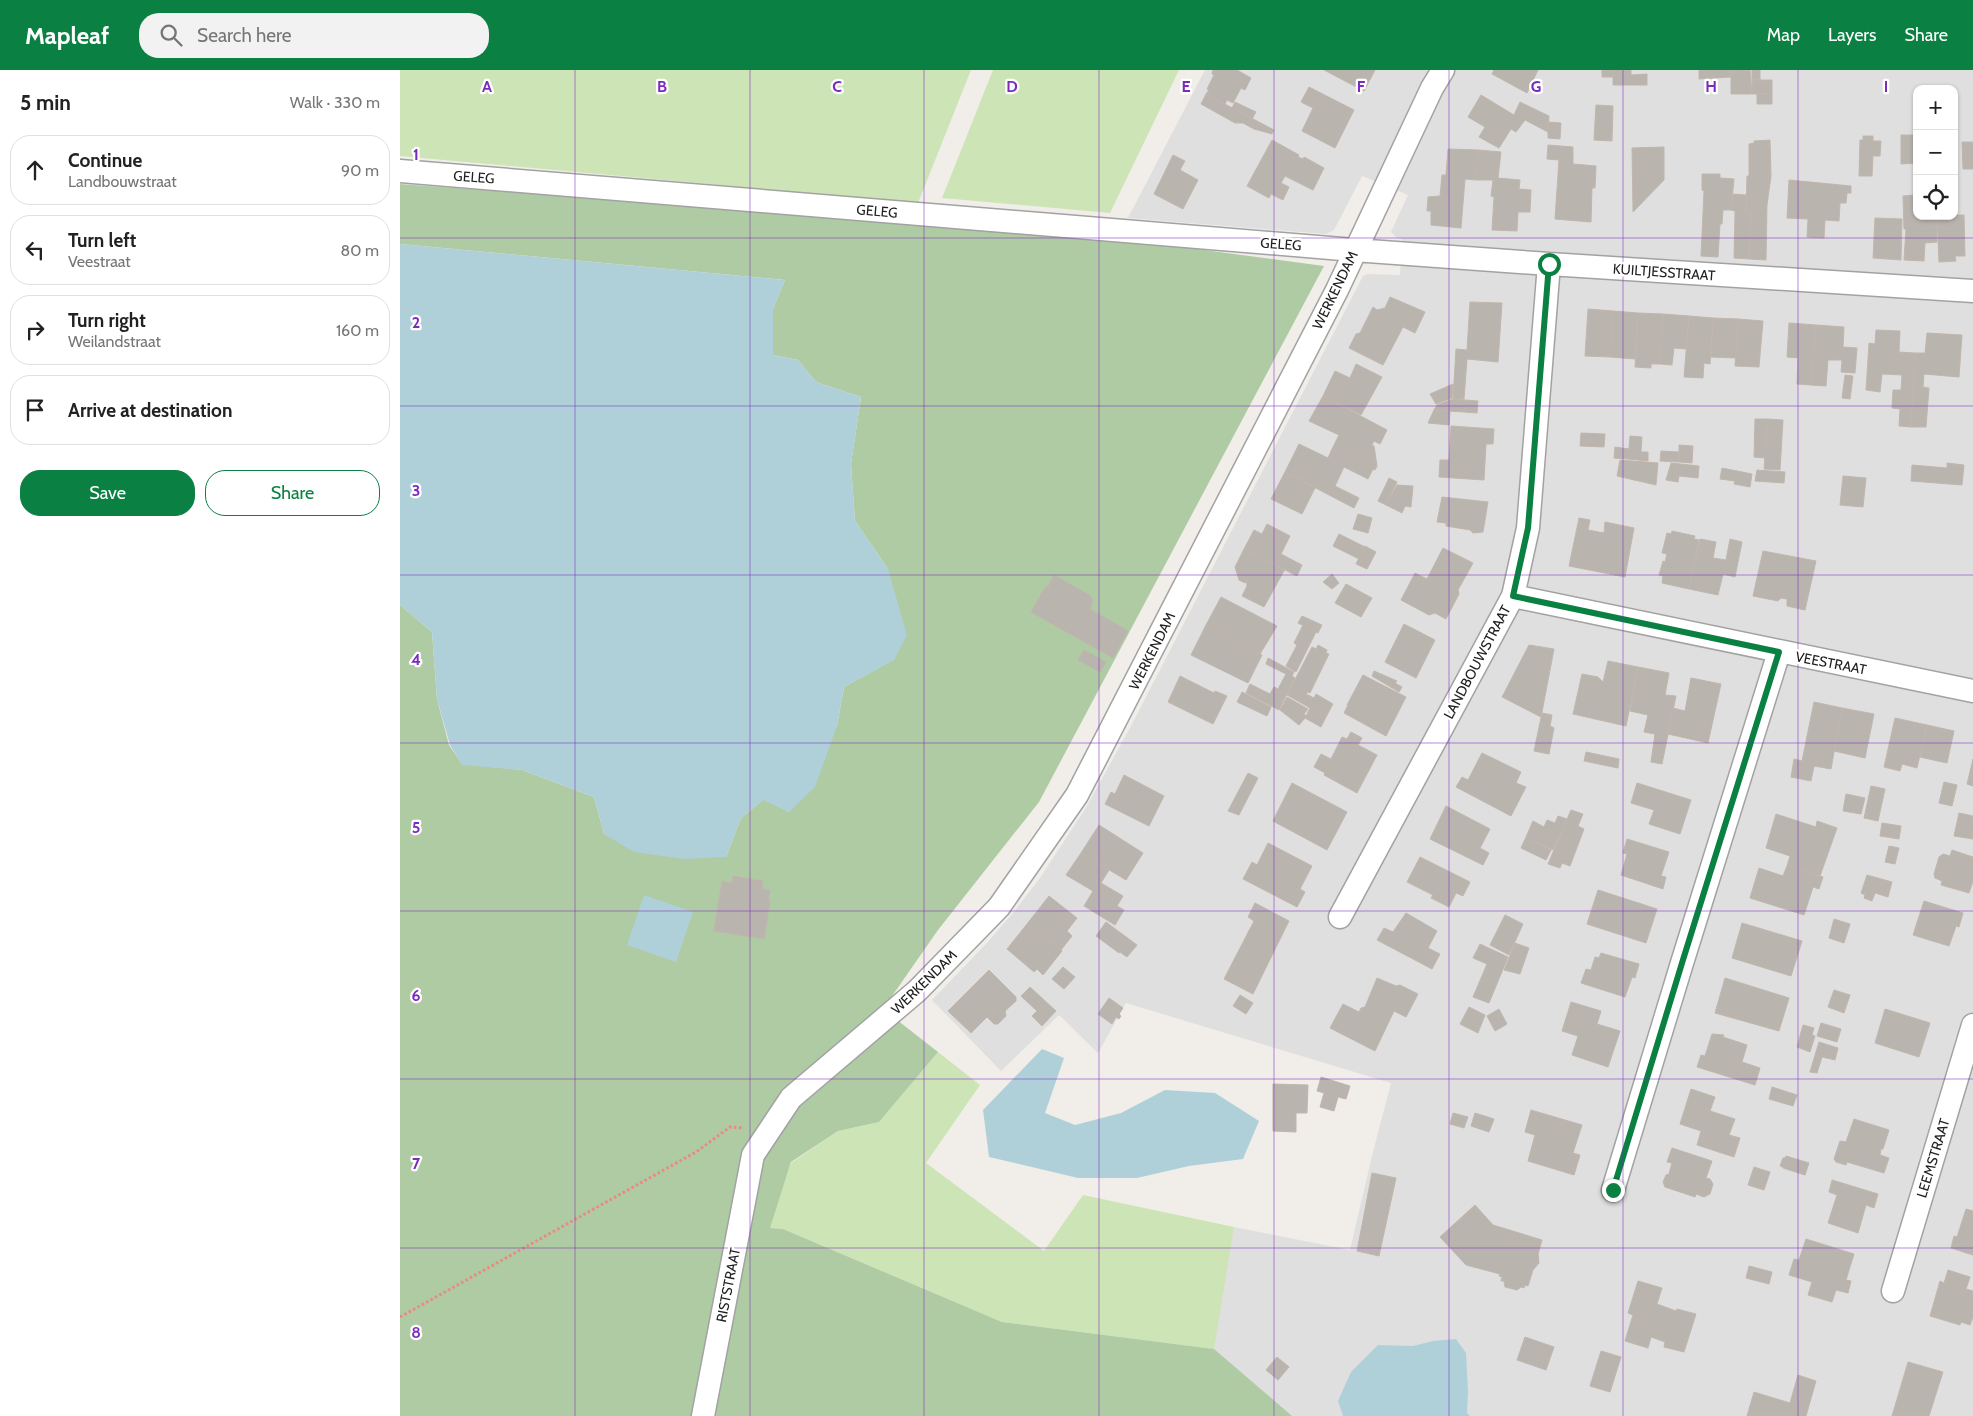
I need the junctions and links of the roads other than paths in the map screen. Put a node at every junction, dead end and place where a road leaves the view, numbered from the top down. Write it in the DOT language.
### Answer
graph roads {
  1 [pos="1443,70"];
  2 [pos="400,171"];
  3 [pos="1354,250"];
  4 [pos="1549,264"];
  5 [pos="1973,291"];
  6 [pos="1513,596"];
  7 [pos="1779,652"];
  8 [pos="1973,691"];
  9 [pos="1340,917"];
  10 [pos="1973,1025"];
  11 [pos="753,1155"];
  12 [pos="1613,1190"];
  13 [pos="1893,1292"];
  14 [pos="703,1416"];
  1 -- 3 [label="street, WERKENDAM"];
  2 -- 3 [label="street, GELEG"];
  3 -- 4 [label="street, KUILTJESSTRAAT"];
  3 -- 11 [label="street, WERKENDAM"];
  4 -- 5 [label="street, KUILTJESSTRAAT"];
  4 -- 6 [label="street, LANDBOUWSTRAAT"];
  6 -- 7 [label="street, VEESTRAAT"];
  6 -- 9 [label="street, LANDBOUWSTRAAT"];
  7 -- 8 [label="street, VEESTRAAT"];
  7 -- 12 [label="street"];
  10 -- 13 [label="street, LEEMSTRAAT"];
  11 -- 14 [label="street, RISTSTRAAT"];
}
